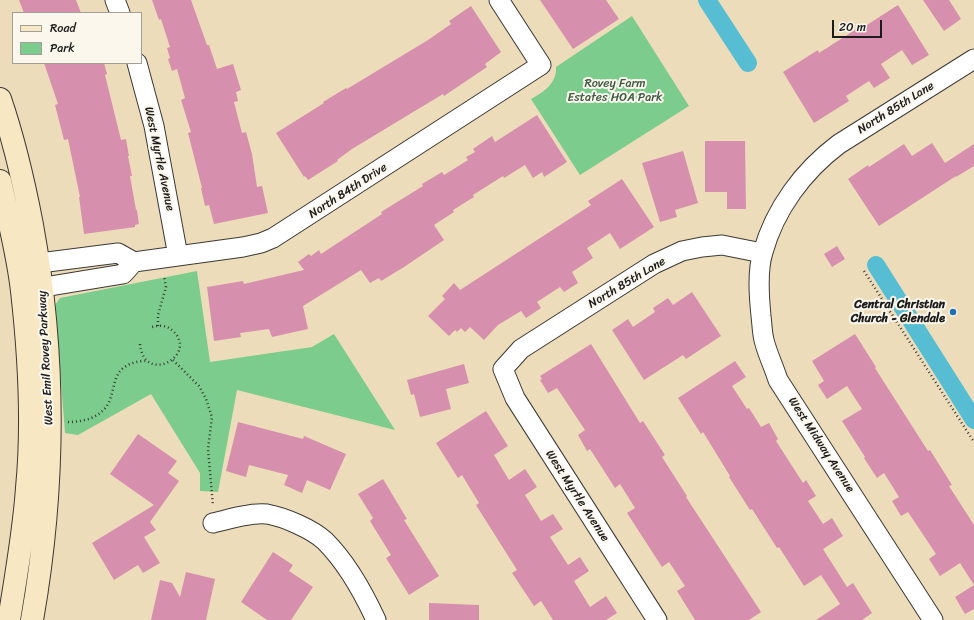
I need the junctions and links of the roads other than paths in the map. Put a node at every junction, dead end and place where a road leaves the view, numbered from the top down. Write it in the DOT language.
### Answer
graph roads {
  1 [pos="115,0"];
  2 [pos="499,0"];
  3 [pos="120,12"];
  4 [pos="974,59"];
  5 [pos="137,64"];
  6 [pos="0,99"];
  7 [pos="0,181"];
  8 [pos="762,253"];
  9 [pos="169,257"];
  10 [pos="134,262"];
  11 [pos="28,265"];
  12 [pos="32,289"];
  13 [pos="503,369"];
  14 [pos="213,523"];
  15 [pos="9,620"];
  16 [pos="32,620"];
  17 [pos="376,620"];
  18 [pos="657,620"];
  19 [pos="934,620"];
  1 -- 3 [label="street"];
  2 -- 9 [label="street, North 84th Drive"];
  4 -- 8 [label="street, North 85th Lane"];
  5 -- 9 [label="street, West Myrtle Avenue"];
  6 -- 11 [label="street, West Emil Rovey Parkway"];
  7 -- 11 [label="street, West Emil Rovey Parkway"];
  8 -- 13 [label="street, North 85th Lane"];
  8 -- 19 [label="street, West Midway Avenue"];
  9 -- 10 [label="street, North 84th Drive"];
  10 -- 11 [label="street"];
  10 -- 12 [label="street"];
  11 -- 12 [label="street, West Emil Rovey Parkway"];
  12 -- 15 [label="street, West Emil Rovey Parkway"];
  12 -- 16 [label="street, West Emil Rovey Parkway"];
  13 -- 18 [label="street, West Myrtle Avenue"];
  14 -- 17 [label="street"];
}
